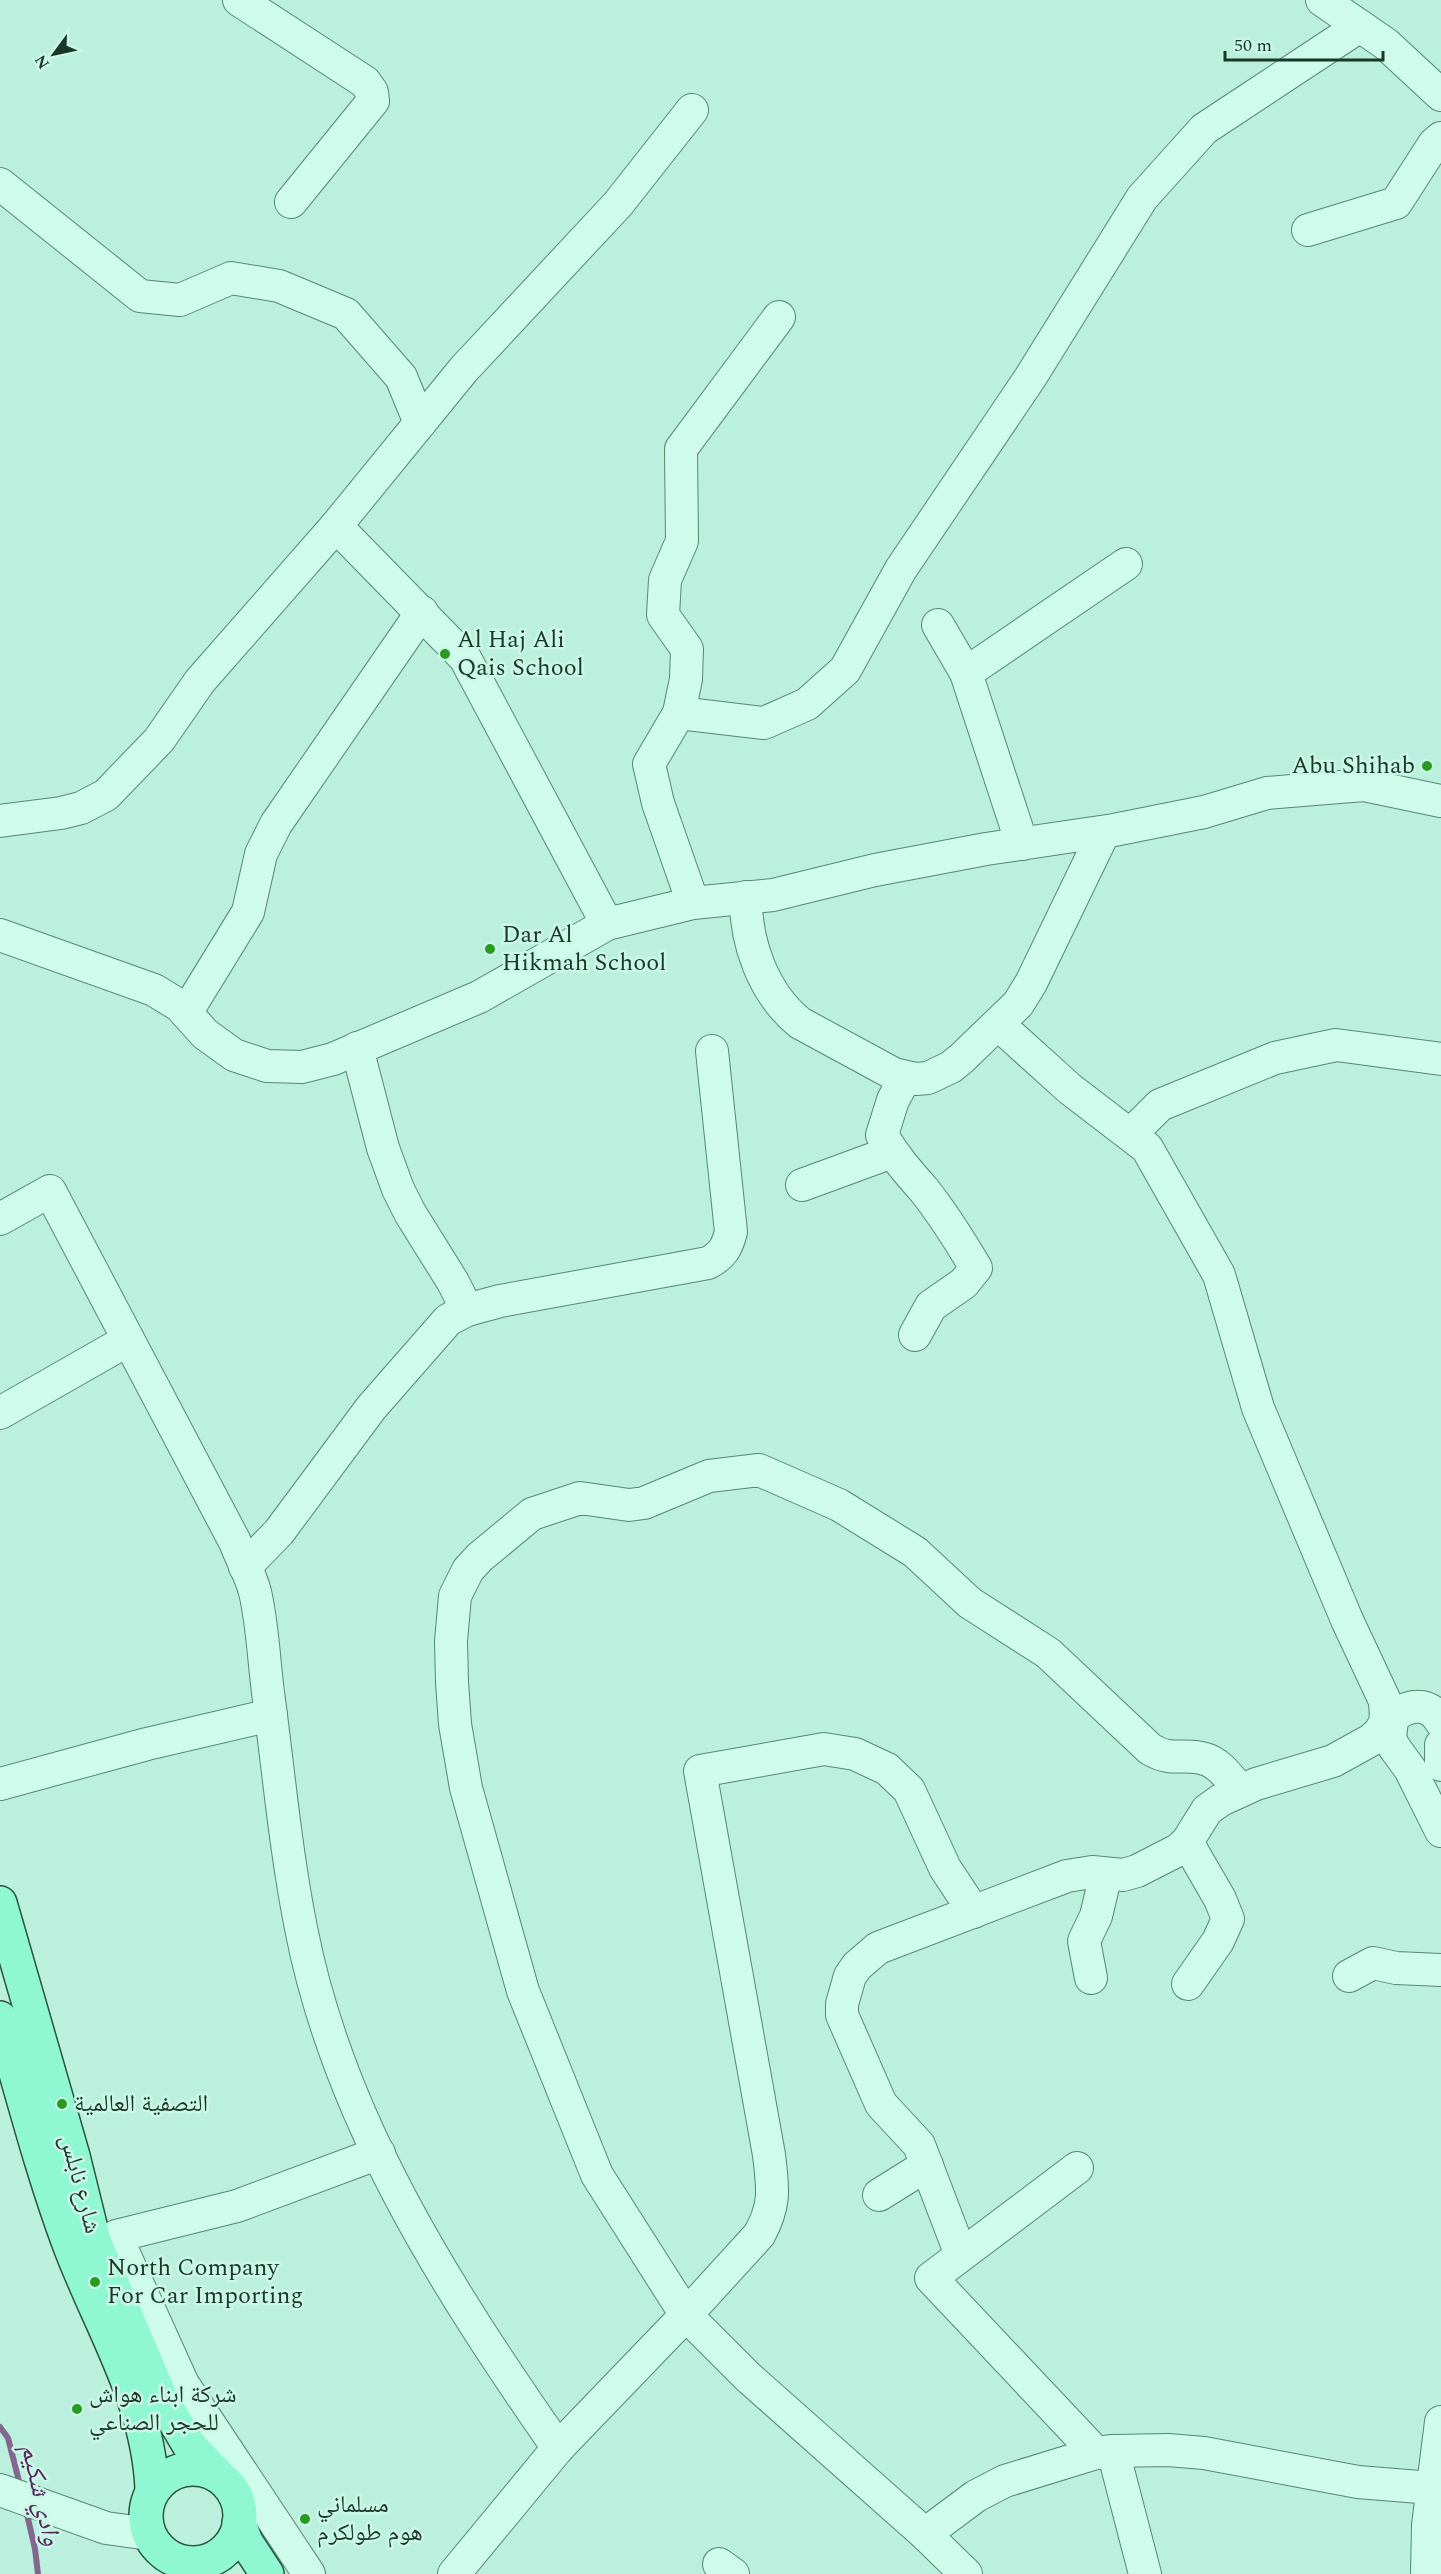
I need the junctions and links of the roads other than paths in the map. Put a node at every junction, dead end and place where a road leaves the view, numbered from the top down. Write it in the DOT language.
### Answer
graph roads {
  1 [pos="239,0"];
  2 [pos="1322,0"];
  3 [pos="1360,26"];
  4 [pos="1441,95"];
  5 [pos="692,110"];
  6 [pos="1441,138"];
  7 [pos="0,184"];
  8 [pos="291,202"];
  9 [pos="1308,230"];
  10 [pos="779,317"];
  11 [pos="420,423"];
  12 [pos="336,526"];
  13 [pos="1126,564"];
  14 [pos="422,612"];
  15 [pos="938,625"];
  16 [pos="966,673"];
  17 [pos="679,713"];
  18 [pos="1441,801"];
  19 [pos="0,821"];
  20 [pos="1104,832"];
  21 [pos="1022,844"];
  22 [pos="746,897"];
  23 [pos="693,903"];
  24 [pos="607,924"];
  25 [pos="0,935"];
  26 [pos="186,1012"];
  27 [pos="998,1024"];
  28 [pos="357,1048"];
  29 [pos="712,1052"];
  30 [pos="1441,1059"];
  31 [pos="905,1078"];
  32 [pos="1131,1134"];
  33 [pos="892,1152"];
  34 [pos="802,1185"];
  35 [pos="0,1219"];
  36 [pos="467,1310"];
  37 [pos="915,1335"];
  38 [pos="128,1340"];
  39 [pos="0,1413"];
  40 [pos="245,1567"];
  41 [pos="1336,1593"];
  42 [pos="1441,1696"];
  43 [pos="271,1715"];
  44 [pos="1441,1722"];
  45 [pos="1441,1745"];
  46 [pos="1321,1766"];
  47 [pos="1431,1766"];
  48 [pos="1441,1774"];
  49 [pos="0,1784"];
  50 [pos="1240,1790"];
  51 [pos="1441,1831"];
  52 [pos="1187,1842"];
  53 [pos="1106,1874"];
  54 [pos="0,1903"];
  55 [pos="974,1912"];
  56 [pos="1441,1970"];
  57 [pos="1349,1976"];
  58 [pos="1091,1978"];
  59 [pos="1188,1984"];
  60 [pos="0,2018"];
  61 [pos="379,2153"];
  62 [pos="927,2165"];
  63 [pos="1077,2168"];
  64 [pos="879,2195"];
  65 [pos="961,2255"];
  66 [pos="686,2316"];
  67 [pos="1441,2422"];
  68 [pos="558,2448"];
  69 [pos="1105,2452"];
  70 [pos="219,2476"];
  71 [pos="1432,2488"];
  72 [pos="0,2490"];
  73 [pos="152,2490"];
  74 [pos="239,2523"];
  75 [pos="148,2534"];
  76 [pos="925,2534"];
  77 [pos="183,2563"];
  78 [pos="214,2574"];
  79 [pos="267,2574"];
  80 [pos="309,2574"];
  81 [pos="454,2574"];
  82 [pos="966,2574"];
  83 [pos="1145,2574"];
  84 [pos="1427,2574"];
  1 -- 8 [label="street"];
  2 -- 3 [label="street"];
  3 -- 4 [label="street"];
  3 -- 17 [label="street"];
  5 -- 11 [label="street"];
  6 -- 9 [label="street"];
  7 -- 11 [label="street"];
  10 -- 17 [label="street"];
  11 -- 12 [label="street"];
  12 -- 14 [label="street"];
  12 -- 19 [label="street"];
  13 -- 16 [label="street"];
  14 -- 24 [label="street"];
  14 -- 26 [label="street"];
  15 -- 16 [label="street"];
  16 -- 21 [label="street"];
  17 -- 23 [label="street"];
  18 -- 20 [label="street"];
  20 -- 21 [label="street"];
  20 -- 27 [label="street"];
  21 -- 22 [label="street"];
  22 -- 23 [label="street"];
  22 -- 31 [label="street"];
  23 -- 24 [label="street"];
  24 -- 28 [label="street"];
  25 -- 26 [label="street"];
  26 -- 28 [label="street"];
  27 -- 31 [label="street"];
  27 -- 32 [label="street"];
  28 -- 36 [label="street"];
  29 -- 36 [label="street"];
  30 -- 32 [label="street"];
  31 -- 33 [label="street"];
  32 -- 41 [label="street"];
  33 -- 34 [label="street"];
  33 -- 37 [label="street"];
  35 -- 38 [label="street"];
  36 -- 40 [label="street"];
  38 -- 39 [label="street"];
  38 -- 40 [label="street"];
  40 -- 43 [label="street"];
  41 -- 42 [label="street"];
  41 -- 46 [label="street"];
  43 -- 49 [label="street"];
  43 -- 61 [label="street"];
  44 -- 47 [label="street"];
  45 -- 47 [label="street"];
  46 -- 47 [label="street"];
  46 -- 50 [label="street"];
  47 -- 48 [label="street"];
  47 -- 51 [label="street"];
  50 -- 52 [label="street"];
  50 -- 66 [label="street"];
  52 -- 53 [label="street"];
  52 -- 59 [label="street"];
  53 -- 55 [label="street"];
  53 -- 58 [label="street"];
  54 -- 70 [label="main road, شارع نابلس"];
  55 -- 62 [label="street"];
  55 -- 66 [label="street"];
  56 -- 57 [label="street"];
  60 -- 73 [label="main road, شارع نابلس"];
  61 -- 68 [label="street"];
  61 -- 80 [label="street"];
  62 -- 64 [label="street"];
  62 -- 65 [label="street"];
  63 -- 65 [label="street"];
  65 -- 69 [label="street"];
  66 -- 68 [label="street"];
  66 -- 76 [label="street"];
  67 -- 71 [label="street"];
  68 -- 81 [label="street"];
  69 -- 71 [label="street"];
  69 -- 76 [label="street"];
  69 -- 83 [label="street"];
  70 -- 73 [label="main road"];
  70 -- 74 [label="main road"];
  71 -- 84 [label="street"];
  72 -- 75 [label="street"];
  73 -- 75 [label="main road"];
  74 -- 77 [label="main road"];
  74 -- 79 [label="main road"];
  75 -- 77 [label="main road"];
  76 -- 82 [label="street"];
  77 -- 78 [label="main road"];
}
